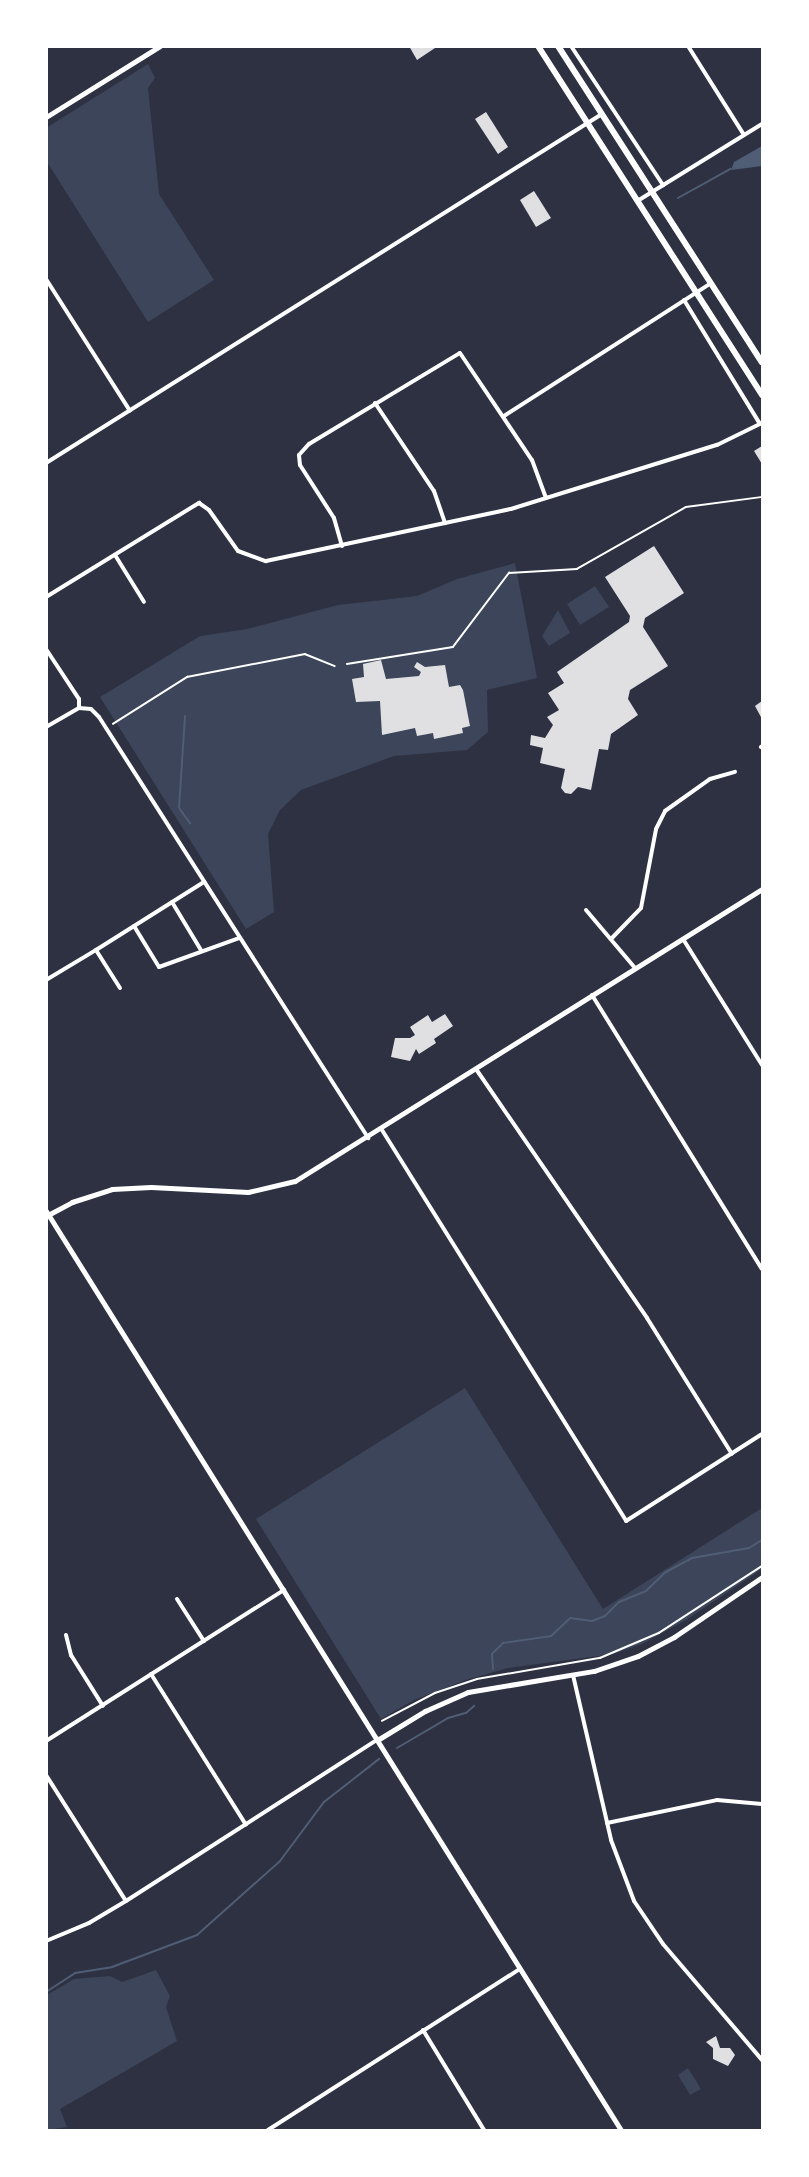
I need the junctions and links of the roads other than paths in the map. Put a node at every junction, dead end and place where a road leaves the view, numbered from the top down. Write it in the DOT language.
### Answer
graph roads {
  1 [pos="160,46"];
  2 [pos="538,46"];
  3 [pos="558,46"];
  4 [pos="571,46"];
  5 [pos="688,46"];
  6 [pos="603,113"];
  7 [pos="46,117"];
  8 [pos="589,122"];
  9 [pos="762,124"];
  10 [pos="744,135"];
  11 [pos="663,185"];
  12 [pos="652,191"];
  13 [pos="639,200"];
  14 [pos="46,279"];
  15 [pos="711,283"];
  16 [pos="696,292"];
  17 [pos="684,300"];
  18 [pos="762,362"];
  19 [pos="762,395"];
  20 [pos="375,403"];
  21 [pos="130,411"];
  22 [pos="504,416"];
  23 [pos="761,424"];
  24 [pos="46,463"];
  25 [pos="546,498"];
  26 [pos="444,523"];
  27 [pos="342,546"];
  28 [pos="115,555"];
  29 [pos="46,597"];
  30 [pos="144,602"];
  31 [pos="46,649"];
  32 [pos="80,708"];
  33 [pos="46,727"];
  34 [pos="735,772"];
  35 [pos="204,882"];
  36 [pos="762,889"];
  37 [pos="172,902"];
  38 [pos="586,910"];
  39 [pos="134,926"];
  40 [pos="239,938"];
  41 [pos="683,938"];
  42 [pos="611,939"];
  43 [pos="96,950"];
  44 [pos="201,950"];
  45 [pos="635,968"];
  46 [pos="46,980"];
  47 [pos="120,988"];
  48 [pos="592,995"];
  49 [pos="762,1065"];
  50 [pos="476,1069"];
  51 [pos="382,1130"];
  52 [pos="368,1138"];
  53 [pos="47,1214"];
  54 [pos="762,1269"];
  55 [pos="762,1434"];
  56 [pos="732,1454"];
  57 [pos="762,1577"];
  58 [pos="285,1589"];
  59 [pos="177,1599"];
  60 [pos="66,1635"];
  61 [pos="204,1641"];
  62 [pos="151,1674"];
  63 [pos="573,1674"];
  64 [pos="103,1706"];
  65 [pos="379,1739"];
  66 [pos="46,1741"];
  67 [pos="46,1775"];
  68 [pos="762,1804"];
  69 [pos="607,1823"];
  70 [pos="246,1824"];
  71 [pos="126,1901"];
  72 [pos="46,1941"];
  73 [pos="521,1969"];
  74 [pos="423,2030"];
  75 [pos="762,2060"];
  76 [pos="268,2130"];
  77 [pos="484,2130"];
  78 [pos="621,2130"];
  1 -- 7 [label="street"];
  2 -- 8 [label="main road"];
  3 -- 6 [label="main road"];
  4 -- 11 [label="street"];
  5 -- 10 [label="street"];
  6 -- 8 [label="street"];
  6 -- 12 [label="main road"];
  8 -- 13 [label="main road"];
  8 -- 21 [label="street"];
  9 -- 10 [label="street"];
  10 -- 11 [label="street"];
  11 -- 12 [label="street"];
  12 -- 13 [label="street"];
  12 -- 15 [label="main road"];
  13 -- 16 [label="main road"];
  14 -- 21 [label="street"];
  15 -- 16 [label="street"];
  15 -- 18 [label="main road"];
  16 -- 17 [label="street"];
  16 -- 19 [label="main road"];
  17 -- 22 [label="street"];
  17 -- 23 [label="street"];
  20 -- 22 [label="street"];
  20 -- 26 [label="street"];
  20 -- 27 [label="street"];
  21 -- 24 [label="street"];
  22 -- 25 [label="street"];
  23 -- 25 [label="street"];
  25 -- 26 [label="street"];
  26 -- 27 [label="street"];
  27 -- 28 [label="street"];
  28 -- 29 [label="street"];
  28 -- 30 [label="street"];
  31 -- 32 [label="street"];
  32 -- 33 [label="street"];
  32 -- 35 [label="street"];
  34 -- 42 [label="street"];
  35 -- 37 [label="street"];
  35 -- 40 [label="street"];
  36 -- 41 [label="street"];
  37 -- 39 [label="street"];
  37 -- 44 [label="street"];
  38 -- 42 [label="street"];
  39 -- 43 [label="street"];
  39 -- 44 [label="street"];
  40 -- 44 [label="street"];
  40 -- 52 [label="street"];
  41 -- 45 [label="street"];
  41 -- 49 [label="street"];
  42 -- 45 [label="street"];
  43 -- 46 [label="street"];
  43 -- 47 [label="street"];
  45 -- 48 [label="street"];
  48 -- 50 [label="street"];
  48 -- 54 [label="street"];
  50 -- 51 [label="street"];
  50 -- 56 [label="street"];
  51 -- 52 [label="street"];
  51 -- 56 [label="street"];
  52 -- 53 [label="street"];
  53 -- 58 [label="street"];
  55 -- 56 [label="street"];
  57 -- 63 [label="street"];
  58 -- 61 [label="street"];
  58 -- 65 [label="street"];
  59 -- 61 [label="street"];
  60 -- 64 [label="street"];
  61 -- 62 [label="street"];
  62 -- 64 [label="street"];
  62 -- 70 [label="street"];
  63 -- 65 [label="street"];
  63 -- 69 [label="street"];
  64 -- 66 [label="street"];
  65 -- 70 [label="street"];
  65 -- 73 [label="street"];
  67 -- 71 [label="street"];
  68 -- 69 [label="street"];
  69 -- 75 [label="street"];
  70 -- 71 [label="street"];
  71 -- 72 [label="street"];
  73 -- 74 [label="street"];
  73 -- 78 [label="street"];
  74 -- 76 [label="street"];
  74 -- 77 [label="street"];
}
